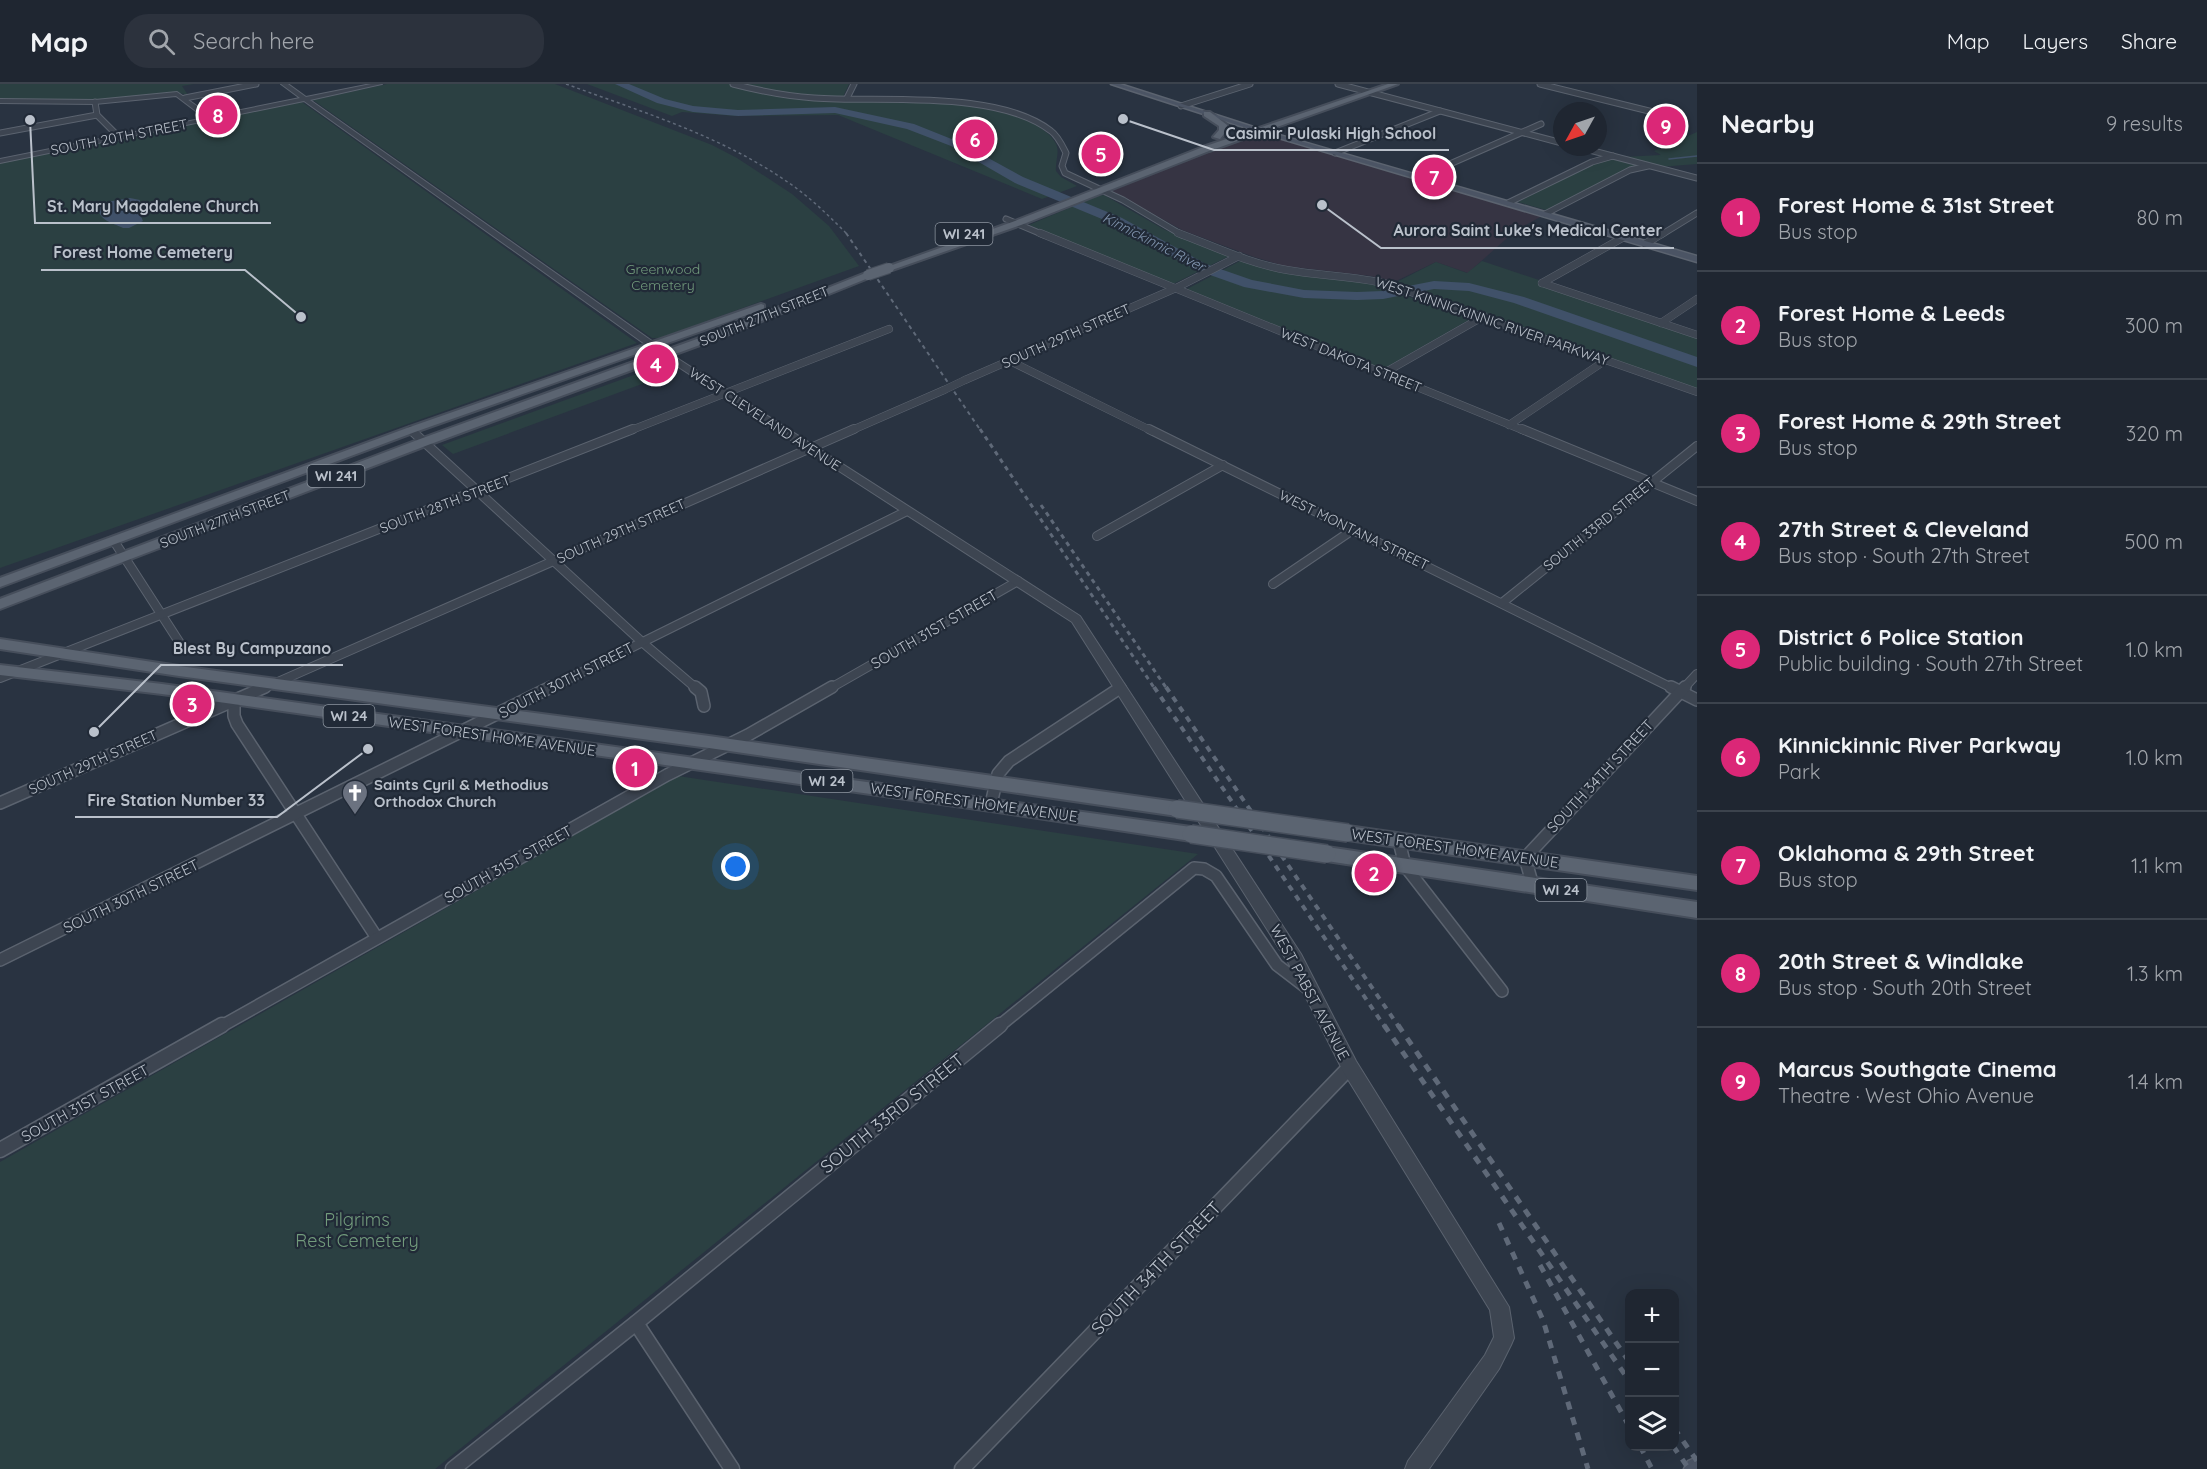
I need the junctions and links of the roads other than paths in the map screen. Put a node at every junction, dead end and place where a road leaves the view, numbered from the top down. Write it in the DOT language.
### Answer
graph roads {
  1 [pos="256,84"];
  2 [pos="284,84"];
  3 [pos="379,84"];
  4 [pos="732,84"];
  5 [pos="854,84"];
  6 [pos="1250,84"];
  7 [pos="1338,84"];
  8 [pos="1373,84"];
  9 [pos="1395,84"];
  10 [pos="1540,84"];
  11 [pos="1122,85"];
  12 [pos="1358,89"];
  13 [pos="1370,93"];
  14 [pos="185,98"];
  15 [pos="848,98"];
  16 [pos="305,99"];
  17 [pos="0,101"];
  18 [pos="95,102"];
  19 [pos="1185,105"];
  20 [pos="1312,105"];
  21 [pos="1325,109"];
  22 [pos="1440,111"];
  23 [pos="1653,112"];
  24 [pos="1207,114"];
  25 [pos="97,115"];
  26 [pos="209,118"];
  27 [pos="1542,124"];
  28 [pos="1258,128"];
  29 [pos="1522,132"];
  30 [pos="0,133"];
  31 [pos="119,137"];
  32 [pos="1217,137"];
  33 [pos="1553,141"];
  34 [pos="1338,152"];
  35 [pos="1607,154"];
  36 [pos="1614,156"];
  37 [pos="0,161"];
  38 [pos="1153,165"];
  39 [pos="1650,166"];
  40 [pos="1126,171"];
  41 [pos="1420,177"];
  42 [pos="1697,178"];
  43 [pos="1089,185"];
  44 [pos="1101,190"];
  45 [pos="1081,194"];
  46 [pos="1508,203"];
  47 [pos="1697,213"];
  48 [pos="1545,214"];
  49 [pos="1006,219"];
  50 [pos="1018,223"];
  51 [pos="1624,237"];
  52 [pos="1645,244"];
  53 [pos="1239,256"];
  54 [pos="1697,259"];
  55 [pos="886,265"];
  56 [pos="866,272"];
  57 [pos="1176,288"];
  58 [pos="1697,299"];
  59 [pos="1484,316"];
  60 [pos="1661,323"];
  61 [pos="889,329"];
  62 [pos="1697,335"];
  63 [pos="652,345"];
  64 [pos="666,355"];
  65 [pos="1606,360"];
  66 [pos="1010,361"];
  67 [pos="1384,373"];
  68 [pos="1697,392"];
  69 [pos="725,394"];
  70 [pos="1509,425"];
  71 [pos="411,430"];
  72 [pos="424,442"];
  73 [pos="1697,446"];
  74 [pos="810,448"];
  75 [pos="1223,465"];
  76 [pos="1652,483"];
  77 [pos="477,491"];
  78 [pos="1697,501"];
  79 [pos="907,511"];
  80 [pos="1354,530"];
  81 [pos="1097,536"];
  82 [pos="114,541"];
  83 [pos="124,557"];
  84 [pos="553,561"];
  85 [pos="3,581"];
  86 [pos="1018,581"];
  87 [pos="1273,584"];
  88 [pos="1502,603"];
  89 [pos="2,604"];
  90 [pos="161,615"];
  91 [pos="1076,619"];
  92 [pos="642,642"];
  93 [pos="0,644"];
  94 [pos="183,648"];
  95 [pos="66,653"];
  96 [pos="0,670"];
  97 [pos="19,671"];
  98 [pos="1697,674"];
  99 [pos="0,678"];
  100 [pos="275,683"];
  101 [pos="1120,688"];
  102 [pos="1680,692"];
  103 [pos="234,700"];
  104 [pos="1697,700"];
  105 [pos="704,706"];
  106 [pos="500,713"];
  107 [pos="464,731"];
  108 [pos="727,745"];
  109 [pos="690,763"];
  110 [pos="994,783"];
  111 [pos="0,802"];
  112 [pos="991,804"];
  113 [pos="296,814"];
  114 [pos="1399,841"];
  115 [pos="1525,858"];
  116 [pos="1405,866"];
  117 [pos="1697,883"];
  118 [pos="1533,886"];
  119 [pos="1697,910"];
  120 [pos="377,938"];
  121 [pos="0,960"];
  122 [pos="1502,991"];
  123 [pos="1312,992"];
  124 [pos="1350,1067"];
  125 [pos="0,1150"];
  126 [pos="636,1323"];
  127 [pos="453,1469"];
  128 [pos="732,1469"];
  129 [pos="962,1469"];
  130 [pos="1416,1469"];
  1 -- 14 [label="street"];
  2 -- 16 [label="street, WEST CLEVELAND AVENUE"];
  3 -- 16 [label="street, SOUTH 20TH STREET"];
  4 -- 15 [label="street, WEST KINNICKINNIC RIVER PARKWAY"];
  5 -- 15 [label="street"];
  6 -- 19 [label="street"];
  7 -- 12 [label="street"];
  8 -- 12 [label="main road, SOUTH 27TH STREET / WI 241"];
  9 -- 13 [label="main road, SOUTH 27TH STREET / WI 241"];
  10 -- 23 [label="street"];
  11 -- 19 [label="main road"];
  12 -- 13 [label="street"];
  12 -- 20 [label="main road, SOUTH 27TH STREET / WI 241"];
  13 -- 21 [label="main road, SOUTH 27TH STREET / WI 241"];
  13 -- 22 [label="street"];
  14 -- 18 [label="street"];
  14 -- 26 [label="street"];
  15 -- 43 [label="street, WEST KINNICKINNIC RIVER PARKWAY"];
  16 -- 26 [label="street, SOUTH 20TH STREET"];
  16 -- 63 [label="street, WEST CLEVELAND AVENUE"];
  17 -- 18 [label="street"];
  18 -- 25 [label="street"];
  19 -- 24 [label="main road"];
  19 -- 28 [label="main road"];
  20 -- 21 [label="main road"];
  20 -- 28 [label="main road, SOUTH 27TH STREET / WI 241"];
  21 -- 28 [label="main road, SOUTH 27TH STREET / WI 241"];
  22 -- 29 [label="street"];
  22 -- 34 [label="street"];
  24 -- 28 [label="main road"];
  24 -- 32 [label="main road"];
  25 -- 30 [label="street"];
  25 -- 31 [label="street"];
  26 -- 31 [label="street, SOUTH 20TH STREET"];
  27 -- 29 [label="street"];
  28 -- 32 [label="main road, SOUTH 27TH STREET / WI 241"];
  28 -- 34 [label="main road"];
  28 -- 38 [label="main road, SOUTH 27TH STREET / WI 241"];
  29 -- 33 [label="street"];
  29 -- 41 [label="street"];
  31 -- 37 [label="street, SOUTH 20TH STREET"];
  32 -- 38 [label="main road, SOUTH 27TH STREET / WI 241"];
  34 -- 41 [label="main road"];
  35 -- 36 [label="street"];
  36 -- 39 [label="street"];
  36 -- 46 [label="street"];
  38 -- 40 [label="main road, SOUTH 27TH STREET / WI 241"];
  38 -- 44 [label="main road, SOUTH 27TH STREET / WI 241"];
  39 -- 42 [label="street"];
  39 -- 48 [label="street"];
  40 -- 43 [label="main road, SOUTH 27TH STREET / WI 241"];
  40 -- 44 [label="main road"];
  41 -- 46 [label="main road"];
  43 -- 44 [label="street, WEST KINNICKINNIC RIVER PARKWAY"];
  43 -- 45 [label="main road"];
  44 -- 45 [label="main road, SOUTH 27TH STREET / WI 241"];
  44 -- 53 [label="street, WEST KINNICKINNIC RIVER PARKWAY"];
  45 -- 49 [label="main road, SOUTH 27TH STREET / WI 241"];
  45 -- 50 [label="main road, SOUTH 27TH STREET / WI 241"];
  46 -- 48 [label="main road"];
  47 -- 52 [label="street"];
  48 -- 51 [label="main road"];
  49 -- 50 [label="street, WEST DAKOTA STREET"];
  49 -- 55 [label="main road, SOUTH 27TH STREET / WI 241"];
  50 -- 55 [label="main road, SOUTH 27TH STREET / WI 241"];
  50 -- 57 [label="street, WEST DAKOTA STREET"];
  51 -- 52 [label="main road"];
  51 -- 60 [label="street"];
  52 -- 54 [label="main road"];
  53 -- 57 [label="street, SOUTH 29TH STREET"];
  53 -- 59 [label="street, WEST KINNICKINNIC RIVER PARKWAY"];
  55 -- 56 [label="main road, SOUTH 27TH STREET / WI 241, bridge"];
  56 -- 63 [label="main road, SOUTH 27TH STREET / WI 241"];
  56 -- 64 [label="main road, SOUTH 27TH STREET / WI 241"];
  57 -- 66 [label="street, SOUTH 29TH STREET"];
  57 -- 67 [label="street, WEST DAKOTA STREET"];
  58 -- 60 [label="street"];
  59 -- 65 [label="street, WEST KINNICKINNIC RIVER PARKWAY"];
  59 -- 67 [label="street"];
  60 -- 62 [label="street"];
  61 -- 69 [label="street, SOUTH 28TH STREET"];
  63 -- 64 [label="street, WEST CLEVELAND AVENUE"];
  63 -- 71 [label="main road, SOUTH 27TH STREET / WI 241"];
  64 -- 69 [label="street, WEST CLEVELAND AVENUE"];
  64 -- 72 [label="main road, SOUTH 27TH STREET / WI 241"];
  65 -- 68 [label="street, WEST KINNICKINNIC RIVER PARKWAY"];
  65 -- 70 [label="street"];
  66 -- 74 [label="street, SOUTH 29TH STREET, bridge"];
  66 -- 75 [label="street, WEST MONTANA STREET"];
  67 -- 70 [label="street, WEST DAKOTA STREET"];
  69 -- 74 [label="street, WEST CLEVELAND AVENUE"];
  69 -- 77 [label="street, SOUTH 28TH STREET"];
  70 -- 76 [label="street, WEST DAKOTA STREET"];
  71 -- 72 [label="street"];
  71 -- 82 [label="main road, SOUTH 27TH STREET / WI 241"];
  72 -- 77 [label="street"];
  72 -- 83 [label="main road, SOUTH 27TH STREET / WI 241"];
  73 -- 76 [label="street, SOUTH 33RD STREET"];
  74 -- 79 [label="street, WEST CLEVELAND AVENUE"];
  74 -- 84 [label="street, SOUTH 29TH STREET"];
  75 -- 80 [label="street, WEST MONTANA STREET"];
  75 -- 81 [label="street"];
  76 -- 78 [label="street, WEST DAKOTA STREET"];
  76 -- 88 [label="street, SOUTH 33RD STREET"];
  77 -- 84 [label="street"];
  77 -- 90 [label="street, SOUTH 28TH STREET"];
  79 -- 86 [label="street, WEST CLEVELAND AVENUE"];
  79 -- 92 [label="street, SOUTH 30TH STREET"];
  80 -- 87 [label="street"];
  80 -- 88 [label="street, WEST MONTANA STREET"];
  82 -- 83 [label="street"];
  82 -- 85 [label="main road, SOUTH 27TH STREET / WI 241"];
  83 -- 89 [label="main road, SOUTH 27TH STREET / WI 241"];
  83 -- 90 [label="street"];
  84 -- 92 [label="street"];
  84 -- 100 [label="street, SOUTH 29TH STREET"];
  86 -- 91 [label="street, WEST CLEVELAND AVENUE"];
  86 -- 108 [label="street, SOUTH 31ST STREET"];
  88 -- 102 [label="street, WEST MONTANA STREET"];
  90 -- 94 [label="street"];
  90 -- 95 [label="street, SOUTH 28TH STREET"];
  91 -- 101 [label="street, WEST PABST AVENUE"];
  92 -- 105 [label="street"];
  92 -- 106 [label="street, SOUTH 30TH STREET"];
  93 -- 95 [label="main road, WEST FOREST HOME AVENUE / WI 24"];
  95 -- 97 [label="street, SOUTH 28TH STREET"];
  95 -- 100 [label="main road, WEST FOREST HOME AVENUE / WI 24"];
  96 -- 97 [label="main road, WEST FOREST HOME AVENUE / WI 24"];
  97 -- 99 [label="street, SOUTH 28TH STREET"];
  97 -- 103 [label="main road, WEST FOREST HOME AVENUE / WI 24"];
  98 -- 102 [label="street, SOUTH 34TH STREET"];
  100 -- 103 [label="street, SOUTH 29TH STREET"];
  100 -- 106 [label="main road, WEST FOREST HOME AVENUE / WI 24"];
  101 -- 110 [label="street"];
  101 -- 123 [label="street, WEST PABST AVENUE"];
  102 -- 104 [label="street, WEST MONTANA STREET"];
  102 -- 115 [label="street, SOUTH 34TH STREET"];
  103 -- 107 [label="main road, WEST FOREST HOME AVENUE / WI 24"];
  103 -- 111 [label="street, SOUTH 29TH STREET"];
  103 -- 113 [label="street"];
  106 -- 107 [label="street, SOUTH 30TH STREET"];
  106 -- 108 [label="main road, WEST FOREST HOME AVENUE / WI 24"];
  107 -- 109 [label="main road, WEST FOREST HOME AVENUE / WI 24"];
  107 -- 113 [label="street, SOUTH 30TH STREET"];
  108 -- 109 [label="street, SOUTH 31ST STREET"];
  108 -- 110 [label="main road, WEST FOREST HOME AVENUE / WI 24"];
  109 -- 112 [label="main road, WEST FOREST HOME AVENUE / WI 24"];
  109 -- 120 [label="street, SOUTH 31ST STREET"];
  110 -- 112 [label="street"];
  110 -- 114 [label="main road, WEST FOREST HOME AVENUE / WI 24, bridge"];
  112 -- 116 [label="main road, WEST FOREST HOME AVENUE / WI 24, bridge"];
  113 -- 120 [label="street"];
  113 -- 121 [label="street, SOUTH 30TH STREET"];
  114 -- 115 [label="main road, WEST FOREST HOME AVENUE / WI 24"];
  114 -- 116 [label="street"];
  115 -- 117 [label="main road, WEST FOREST HOME AVENUE / WI 24"];
  115 -- 118 [label="street"];
  116 -- 118 [label="main road, WEST FOREST HOME AVENUE / WI 24"];
  116 -- 122 [label="street"];
  118 -- 119 [label="main road, WEST FOREST HOME AVENUE / WI 24"];
  120 -- 125 [label="street, SOUTH 31ST STREET"];
  123 -- 124 [label="street, WEST PABST AVENUE"];
  123 -- 126 [label="street, SOUTH 33RD STREET"];
  124 -- 129 [label="street, SOUTH 34TH STREET"];
  124 -- 130 [label="street, WEST PABST AVENUE"];
  126 -- 127 [label="street, SOUTH 33RD STREET"];
  126 -- 128 [label="street"];
}
